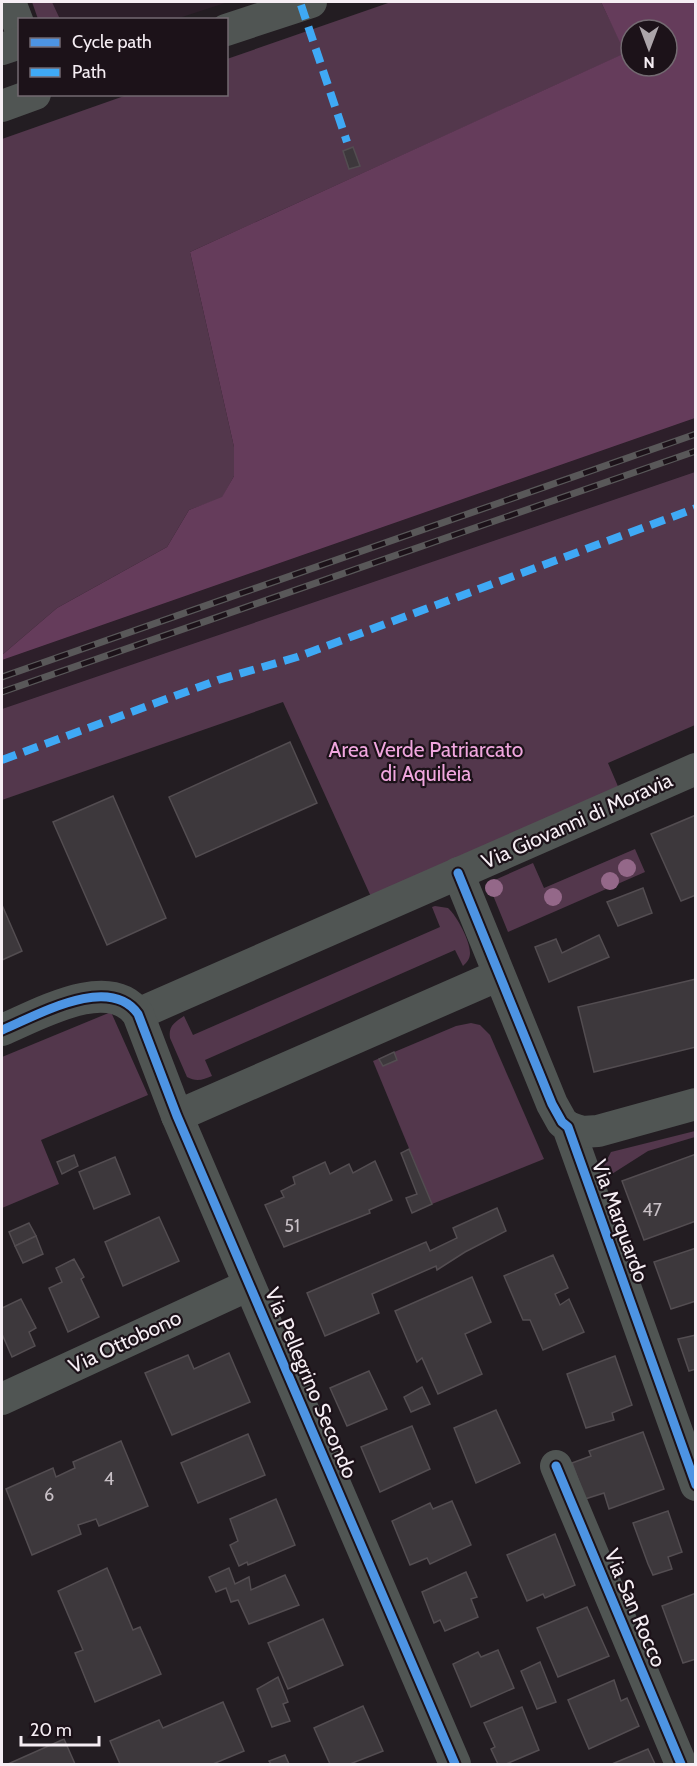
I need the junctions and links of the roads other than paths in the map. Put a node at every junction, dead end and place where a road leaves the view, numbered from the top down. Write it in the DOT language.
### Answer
graph roads {
  1 [pos="10,2"];
  2 [pos="311,2"];
  3 [pos="18,22"];
  4 [pos="228,29"];
  5 [pos="18,44"];
  6 [pos="2,50"];
  7 [pos="30,96"];
  8 [pos="2,106"];
  9 [pos="696,769"];
  10 [pos="458,873"];
  11 [pos="499,975"];
  12 [pos="138,1014"];
  13 [pos="2,1030"];
  14 [pos="696,1104"];
  15 [pos="177,1116"];
  16 [pos="568,1127"];
  17 [pos="249,1285"];
  18 [pos="2,1399"];
  19 [pos="556,1466"];
  20 [pos="696,1485"];
  21 [pos="455,1764"];
  22 [pos="681,1764"];
  1 -- 3 [label="street"];
  2 -- 4 [label="street"];
  5 -- 6 [label="street"];
  7 -- 8 [label="street"];
  9 -- 10 [label="street, Via Giovanni di Moravia"];
  10 -- 11 [label="street"];
  10 -- 12 [label="street"];
  11 -- 15 [label="street"];
  11 -- 16 [label="street, Via Marquardo"];
  12 -- 13 [label="street"];
  12 -- 15 [label="street, Via Pellegrino Secondo"];
  14 -- 16 [label="street"];
  15 -- 17 [label="street, Via Pellegrino Secondo"];
  16 -- 20 [label="street, Via Marquardo"];
  17 -- 18 [label="street, Via Ottobono"];
  17 -- 21 [label="street, Via Pellegrino Secondo"];
  19 -- 22 [label="street, Via San Rocco"];
}
